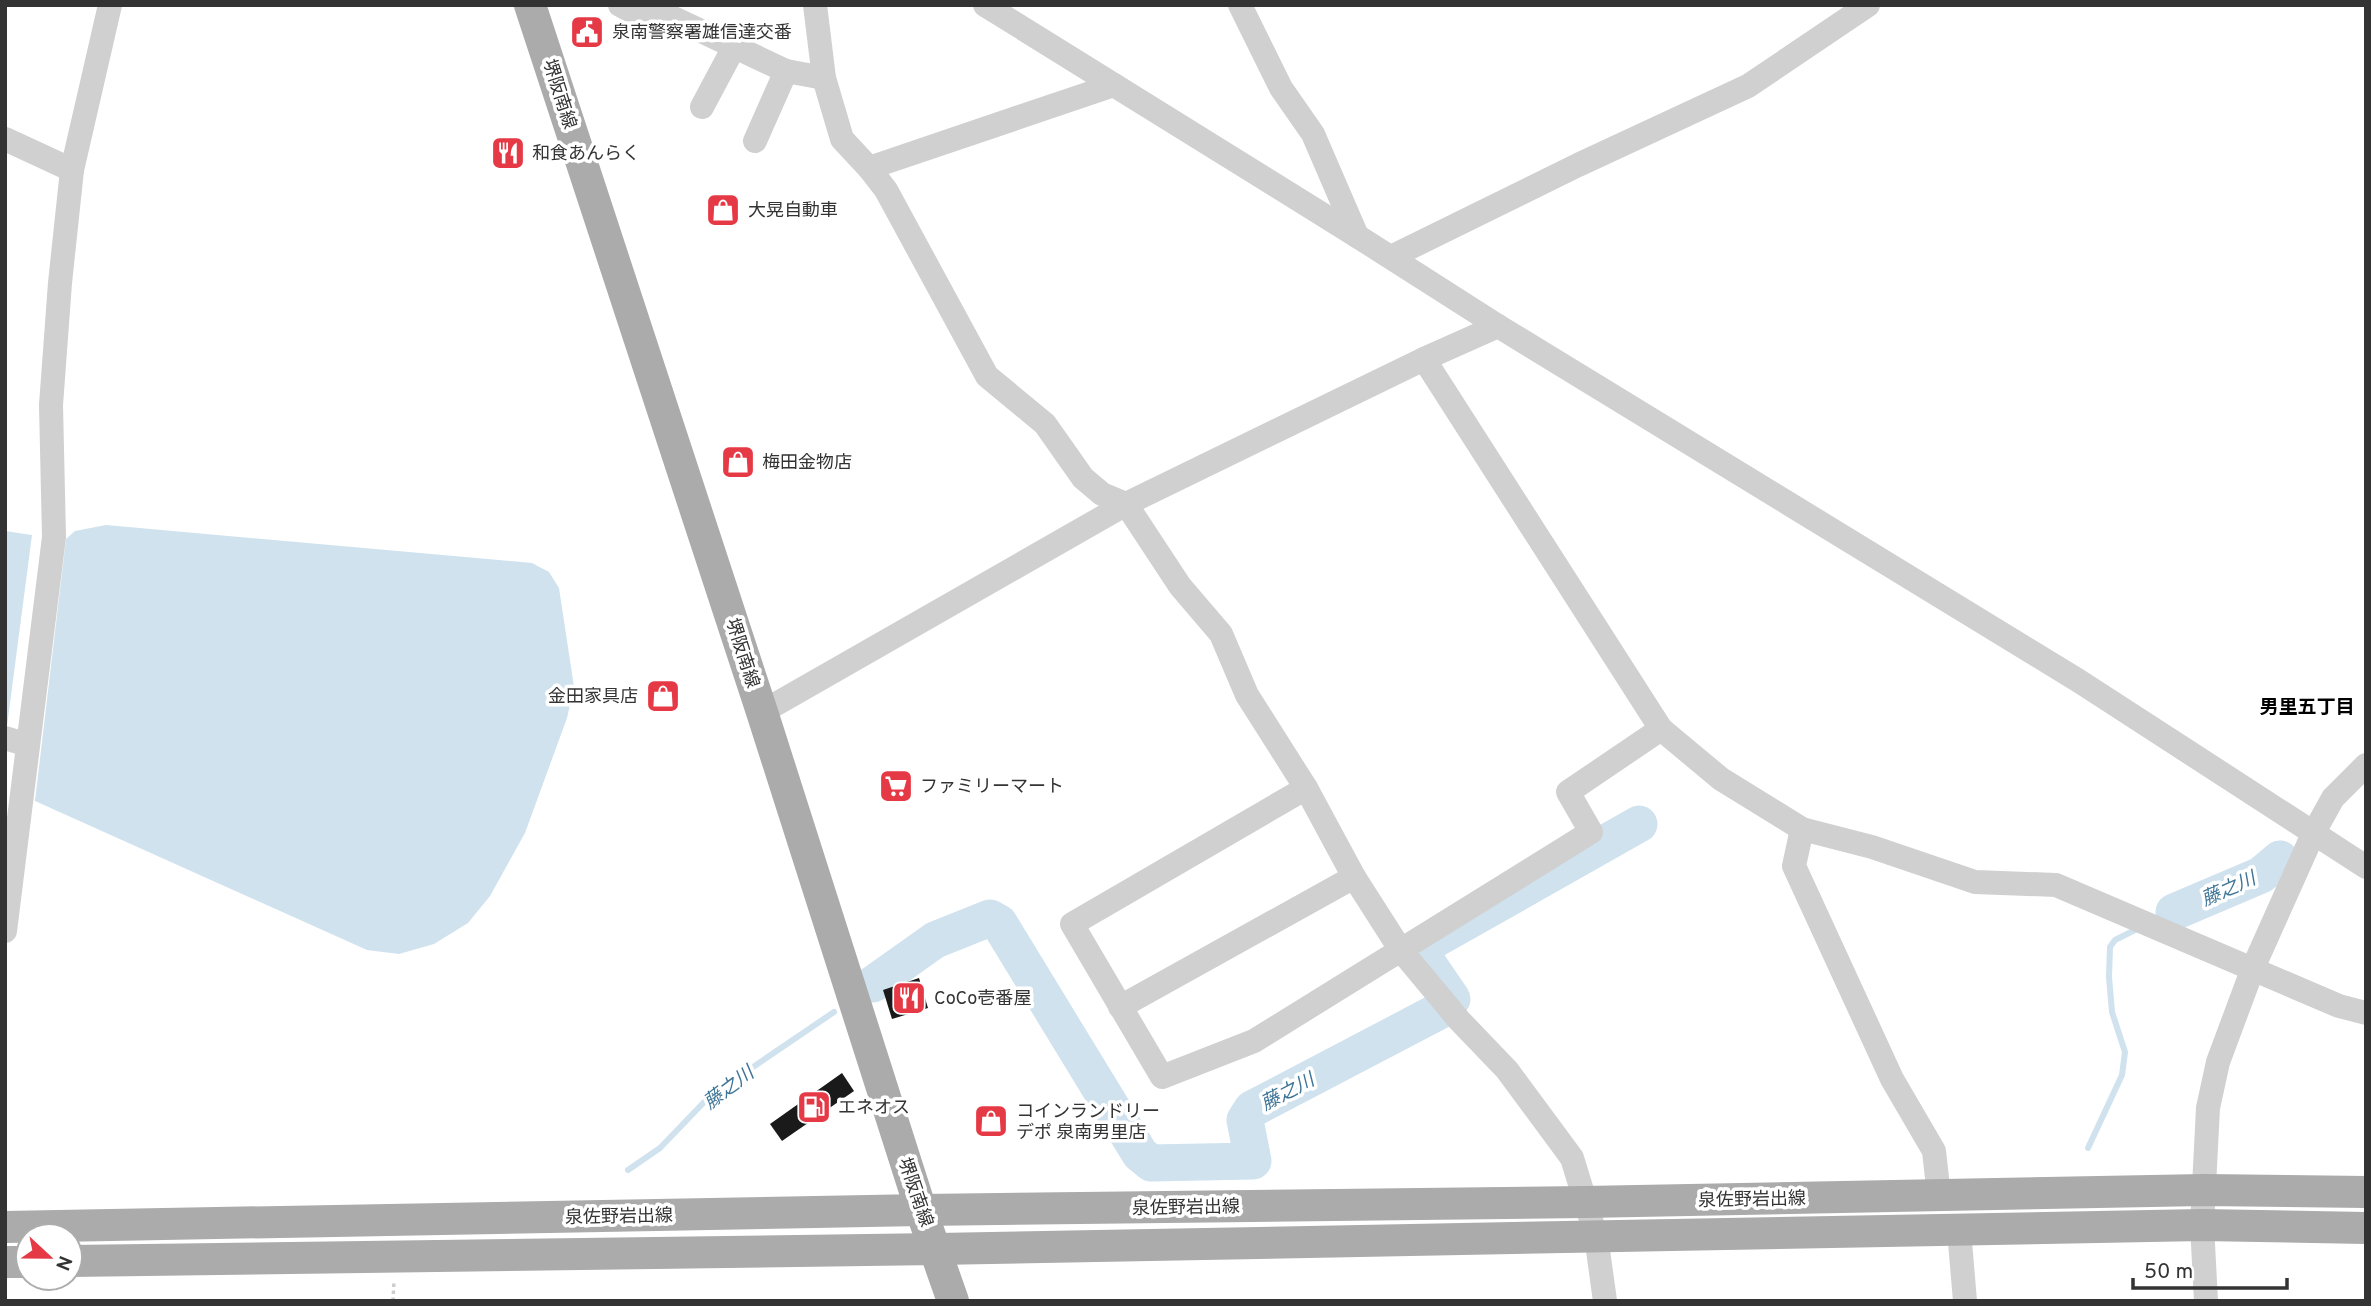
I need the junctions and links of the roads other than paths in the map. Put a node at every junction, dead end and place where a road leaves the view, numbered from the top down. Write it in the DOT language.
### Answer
graph roads {
  1 [pos="110,5"];
  2 [pos="530,5"];
  3 [pos="621,5"];
  4 [pos="815,5"];
  5 [pos="985,5"];
  6 [pos="1240,5"];
  7 [pos="1868,5"];
  8 [pos="734,47"];
  9 [pos="786,71"];
  10 [pos="824,78"];
  11 [pos="1114,85"];
  12 [pos="702,107"];
  13 [pos="5,139"];
  14 [pos="755,141"];
  15 [pos="869,168"];
  16 [pos="72,170"];
  17 [pos="1357,236"];
  18 [pos="1391,257"];
  19 [pos="1498,326"];
  20 [pos="1424,359"];
  21 [pos="1126,504"];
  22 [pos="762,712"];
  23 [pos="1661,729"];
  24 [pos="17,742"];
  25 [pos="2366,765"];
  26 [pos="1306,788"];
  27 [pos="1802,828"];
  28 [pos="2313,834"];
  29 [pos="2366,867"];
  30 [pos="1354,877"];
  31 [pos="5,931"];
  32 [pos="1400,949"];
  33 [pos="2253,968"];
  34 [pos="1120,1007"];
  35 [pos="2366,1013"];
  36 [pos="2204,1190"];
  37 [pos="2366,1192"];
  38 [pos="1938,1196"];
  39 [pos="1585,1202"];
  40 [pos="921,1210"];
  41 [pos="2202,1225"];
  42 [pos="5,1227"];
  43 [pos="2366,1228"];
  44 [pos="1959,1230"];
  45 [pos="1596,1236"];
  46 [pos="936,1249"];
  47 [pos="84,1262"];
  48 [pos="953,1301"];
  49 [pos="1605,1301"];
  50 [pos="1965,1301"];
  51 [pos="2206,1301"];
  1 -- 16 [label="street"];
  2 -- 22 [label="main road, 堺阪南線"];
  3 -- 8 [label="street"];
  4 -- 10 [label="street"];
  5 -- 11 [label="street"];
  6 -- 17 [label="street"];
  7 -- 18 [label="street"];
  8 -- 9 [label="street"];
  8 -- 12 [label="street"];
  9 -- 10 [label="street"];
  9 -- 14 [label="street"];
  10 -- 15 [label="street"];
  11 -- 15 [label="street"];
  11 -- 17 [label="street"];
  13 -- 16 [label="street"];
  15 -- 21 [label="street"];
  16 -- 24 [label="street"];
  17 -- 18 [label="street"];
  18 -- 19 [label="street"];
  19 -- 20 [label="street"];
  19 -- 28 [label="street"];
  20 -- 21 [label="street"];
  20 -- 23 [label="street"];
  21 -- 22 [label="street"];
  21 -- 26 [label="street"];
  22 -- 40 [label="main road, 堺阪南線"];
  23 -- 27 [label="street"];
  23 -- 32 [label="street"];
  24 -- 31 [label="street"];
  25 -- 28 [label="street"];
  26 -- 30 [label="street"];
  26 -- 34 [label="street"];
  27 -- 33 [label="street"];
  27 -- 38 [label="street"];
  28 -- 29 [label="street"];
  28 -- 33 [label="street"];
  30 -- 32 [label="street"];
  30 -- 34 [label="street"];
  32 -- 34 [label="street"];
  32 -- 39 [label="street"];
  33 -- 35 [label="street"];
  33 -- 36 [label="street"];
  36 -- 37 [label="main road, 泉佐野岩出線"];
  36 -- 38 [label="main road, 泉佐野岩出線"];
  36 -- 41 [label="street"];
  38 -- 39 [label="main road, 泉佐野岩出線"];
  39 -- 40 [label="main road, 泉佐野岩出線"];
  39 -- 45 [label="street"];
  40 -- 42 [label="main road, 泉佐野岩出線"];
  40 -- 46 [label="main road, 堺阪南線"];
  41 -- 43 [label="main road, 泉佐野岩出線"];
  41 -- 44 [label="main road, 泉佐野岩出線"];
  41 -- 51 [label="street"];
  44 -- 45 [label="main road, 泉佐野岩出線"];
  44 -- 50 [label="street"];
  45 -- 46 [label="main road, 泉佐野岩出線"];
  45 -- 49 [label="street"];
  46 -- 47 [label="main road, 泉佐野岩出線"];
  46 -- 48 [label="main road, 堺阪南線"];
}
